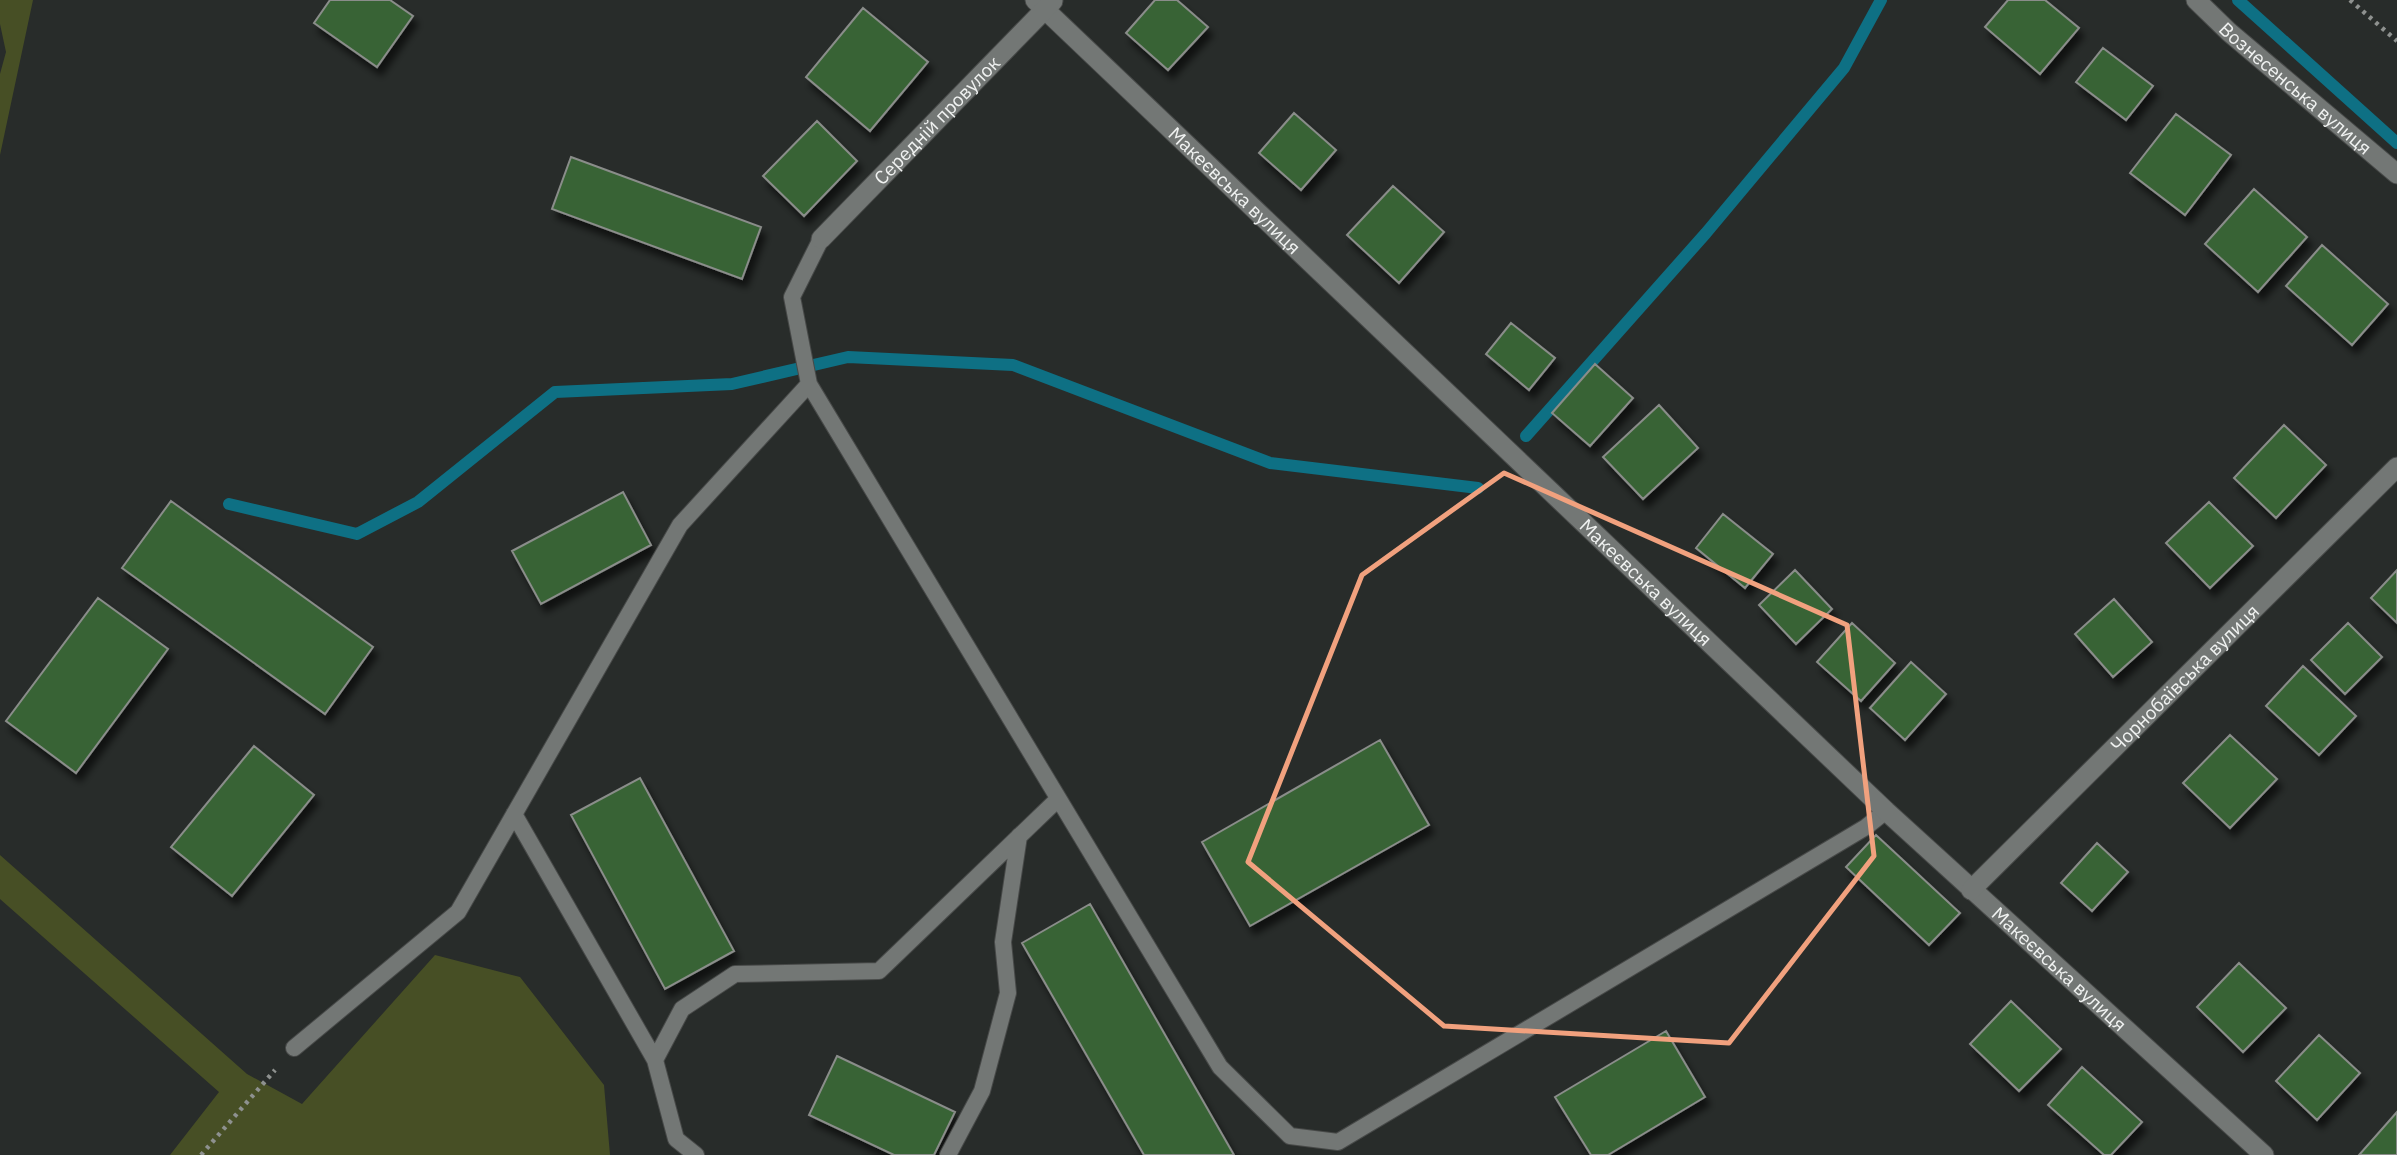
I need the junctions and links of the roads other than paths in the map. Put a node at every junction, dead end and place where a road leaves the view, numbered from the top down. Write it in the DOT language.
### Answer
graph roads {
  1 [pos="2196,0"];
  2 [pos="1045,3"];
  3 [pos="2397,174"];
  4 [pos="821,239"];
  5 [pos="809,384"];
  6 [pos="2397,467"];
  7 [pos="1058,799"];
  8 [pos="1886,811"];
  9 [pos="514,814"];
  10 [pos="1019,836"];
  11 [pos="1970,890"];
  12 [pos="294,1048"];
  13 [pos="655,1060"];
  14 [pos="1341,1149"];
  15 [pos="695,1155"];
  16 [pos="948,1155"];
  17 [pos="2264,1155"];
  1 -- 3 [label="street, Вознесенська вулиця"];
  2 -- 4 [label="street, Середній провулок"];
  2 -- 8 [label="street, Макеєвська вулиця"];
  4 -- 5 [label="lane"];
  5 -- 7 [label="lane"];
  5 -- 9 [label="lane"];
  6 -- 11 [label="street, Чорнобаївська вулиця"];
  7 -- 10 [label="lane"];
  7 -- 14 [label="lane"];
  8 -- 11 [label="street, Макеєвська вулиця"];
  8 -- 14 [label="lane"];
  9 -- 12 [label="lane"];
  9 -- 13 [label="lane"];
  10 -- 13 [label="lane"];
  10 -- 16 [label="lane"];
  11 -- 17 [label="street, Макеєвська вулиця"];
  13 -- 15 [label="lane"];
}
